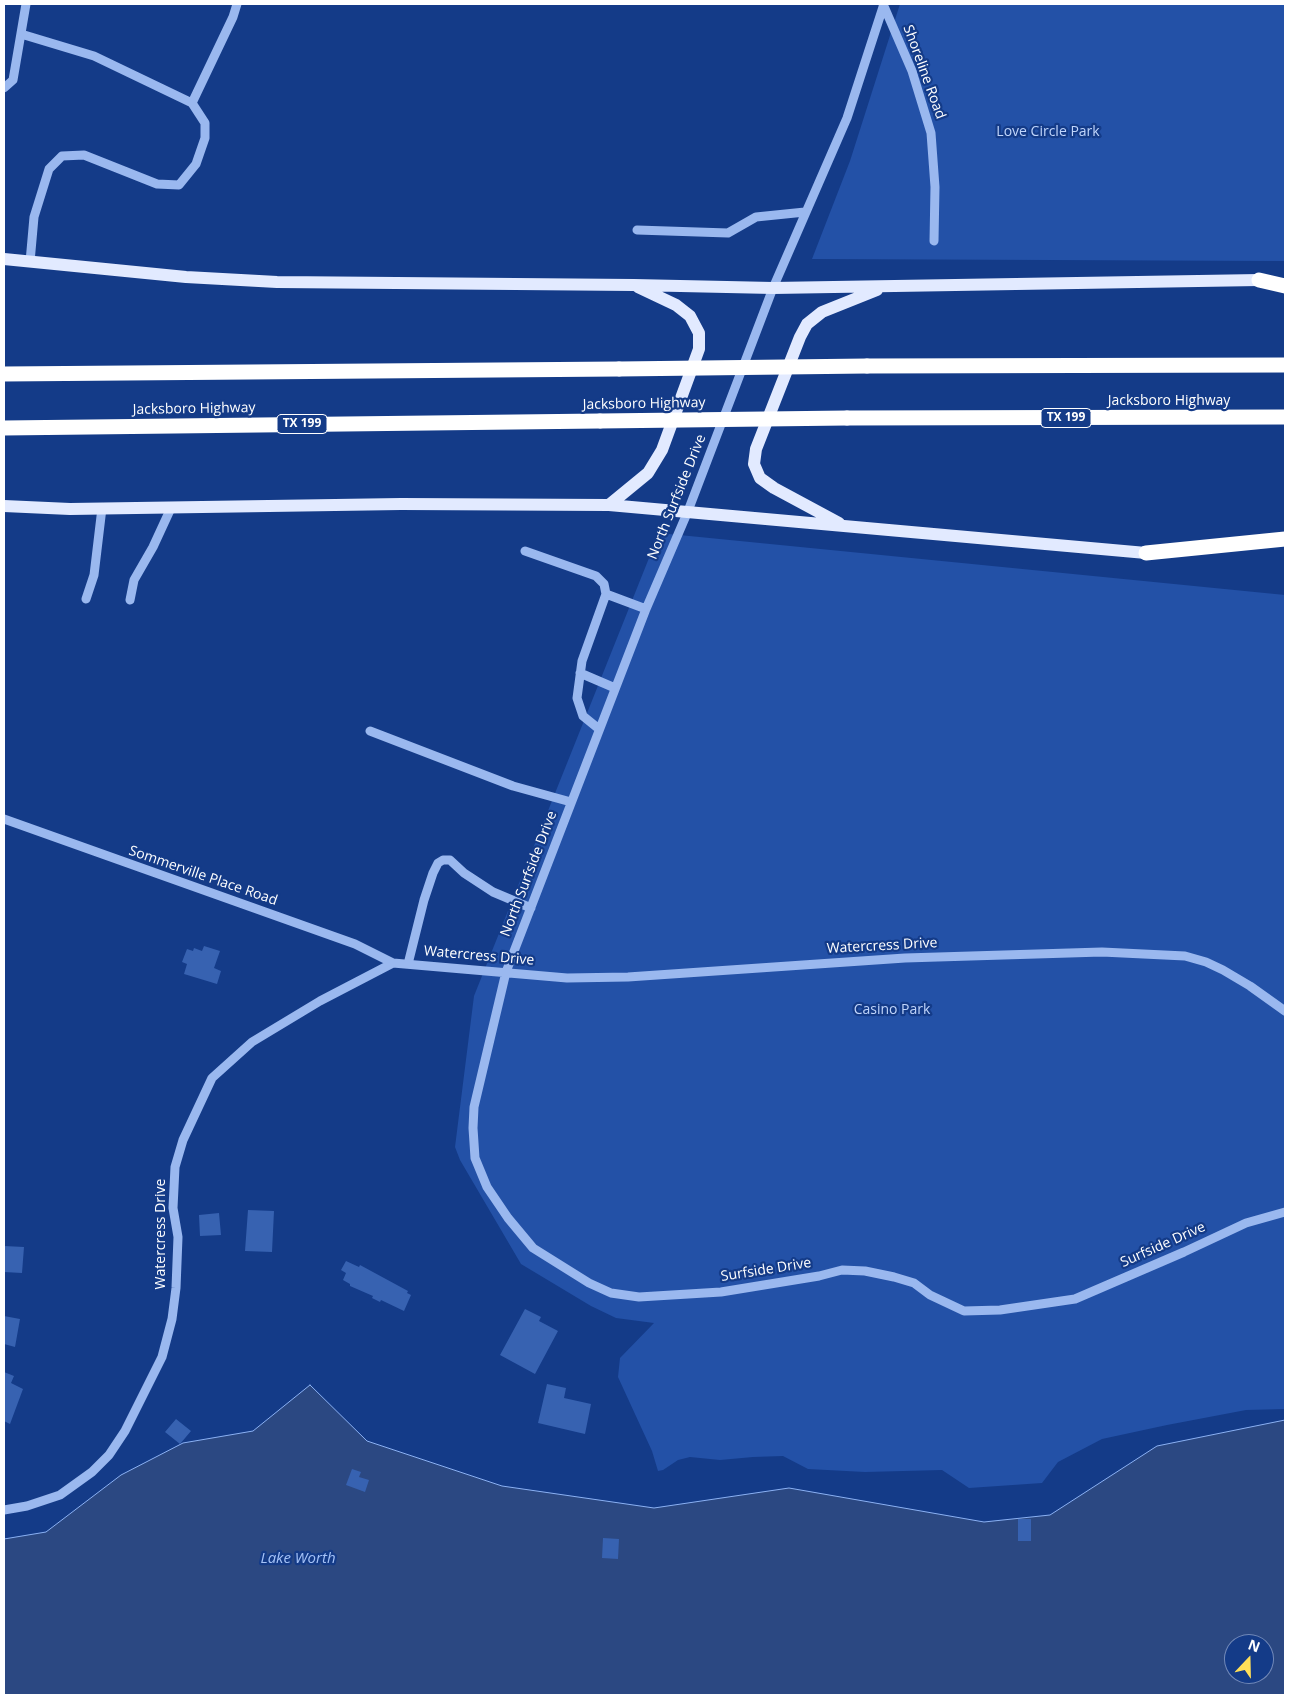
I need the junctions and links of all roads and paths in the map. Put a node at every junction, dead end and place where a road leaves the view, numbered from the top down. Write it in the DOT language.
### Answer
graph roads {
  1 [pos="26,4"];
  2 [pos="237,4"];
  3 [pos="884,4"];
  4 [pos="21,34"];
  5 [pos="4,88"];
  6 [pos="192,102"];
  7 [pos="805,212"];
  8 [pos="637,230"];
  9 [pos="934,240"];
  10 [pos="4,259"];
  11 [pos="30,262"];
  12 [pos="1259,280"];
  13 [pos="634,285"];
  14 [pos="1285,286"];
  15 [pos="884,287"];
  16 [pos="772,288"];
  17 [pos="1285,366"];
  18 [pos="4,374"];
  19 [pos="1285,418"];
  20 [pos="4,428"];
  21 [pos="609,505"];
  22 [pos="4,506"];
  23 [pos="102,508"];
  24 [pos="171,508"];
  25 [pos="688,511"];
  26 [pos="844,525"];
  27 [pos="1285,539"];
  28 [pos="525,551"];
  29 [pos="1146,553"];
  30 [pos="606,594"];
  31 [pos="86,599"];
  32 [pos="130,600"];
  33 [pos="646,609"];
  34 [pos="580,673"];
  35 [pos="615,688"];
  36 [pos="600,728"];
  37 [pos="370,731"];
  38 [pos="571,802"];
  39 [pos="4,820"];
  40 [pos="530,908"];
  41 [pos="392,963"];
  42 [pos="408,964"];
  43 [pos="506,972"];
  44 [pos="1285,1011"];
  45 [pos="1285,1212"];
  46 [pos="4,1510"];
  1 -- 4 [label="street"];
  2 -- 6 [label="street"];
  3 -- 7 [label="street, North Surfside Drive"];
  3 -- 9 [label="street, Shoreline Road"];
  4 -- 5 [label="street"];
  4 -- 6 [label="street"];
  6 -- 11 [label="street"];
  7 -- 8 [label="street"];
  7 -- 16 [label="street, North Surfside Drive"];
  10 -- 11 [label="main road"];
  11 -- 13 [label="main road"];
  12 -- 14 [label="highway"];
  12 -- 15 [label="main road"];
  13 -- 16 [label="main road"];
  13 -- 21 [label="main road"];
  15 -- 16 [label="main road"];
  15 -- 26 [label="main road"];
  16 -- 25 [label="street, North Surfside Drive"];
  17 -- 18 [label="highway, bridge"];
  19 -- 20 [label="highway, Jacksboro Highway / TX 199, bridge"];
  21 -- 24 [label="main road"];
  21 -- 25 [label="main road"];
  22 -- 23 [label="main road"];
  23 -- 24 [label="main road"];
  23 -- 31 [label="street"];
  24 -- 32 [label="street"];
  25 -- 26 [label="main road"];
  25 -- 33 [label="street, North Surfside Drive"];
  26 -- 29 [label="main road"];
  27 -- 29 [label="highway"];
  28 -- 30 [label="street"];
  30 -- 33 [label="street"];
  30 -- 34 [label="street"];
  33 -- 35 [label="street, North Surfside Drive"];
  34 -- 35 [label="street"];
  34 -- 36 [label="street"];
  35 -- 36 [label="street, North Surfside Drive"];
  36 -- 38 [label="street, North Surfside Drive"];
  37 -- 38 [label="street"];
  38 -- 40 [label="street, North Surfside Drive"];
  39 -- 41 [label="street, Sommerville Place Road"];
  40 -- 42 [label="street"];
  40 -- 43 [label="street, North Surfside Drive"];
  41 -- 42 [label="street, Watercress Drive"];
  41 -- 46 [label="street, Watercress Drive"];
  42 -- 43 [label="street, Watercress Drive"];
  43 -- 44 [label="street, Watercress Drive"];
  43 -- 45 [label="street, Surfside Drive"];
}
